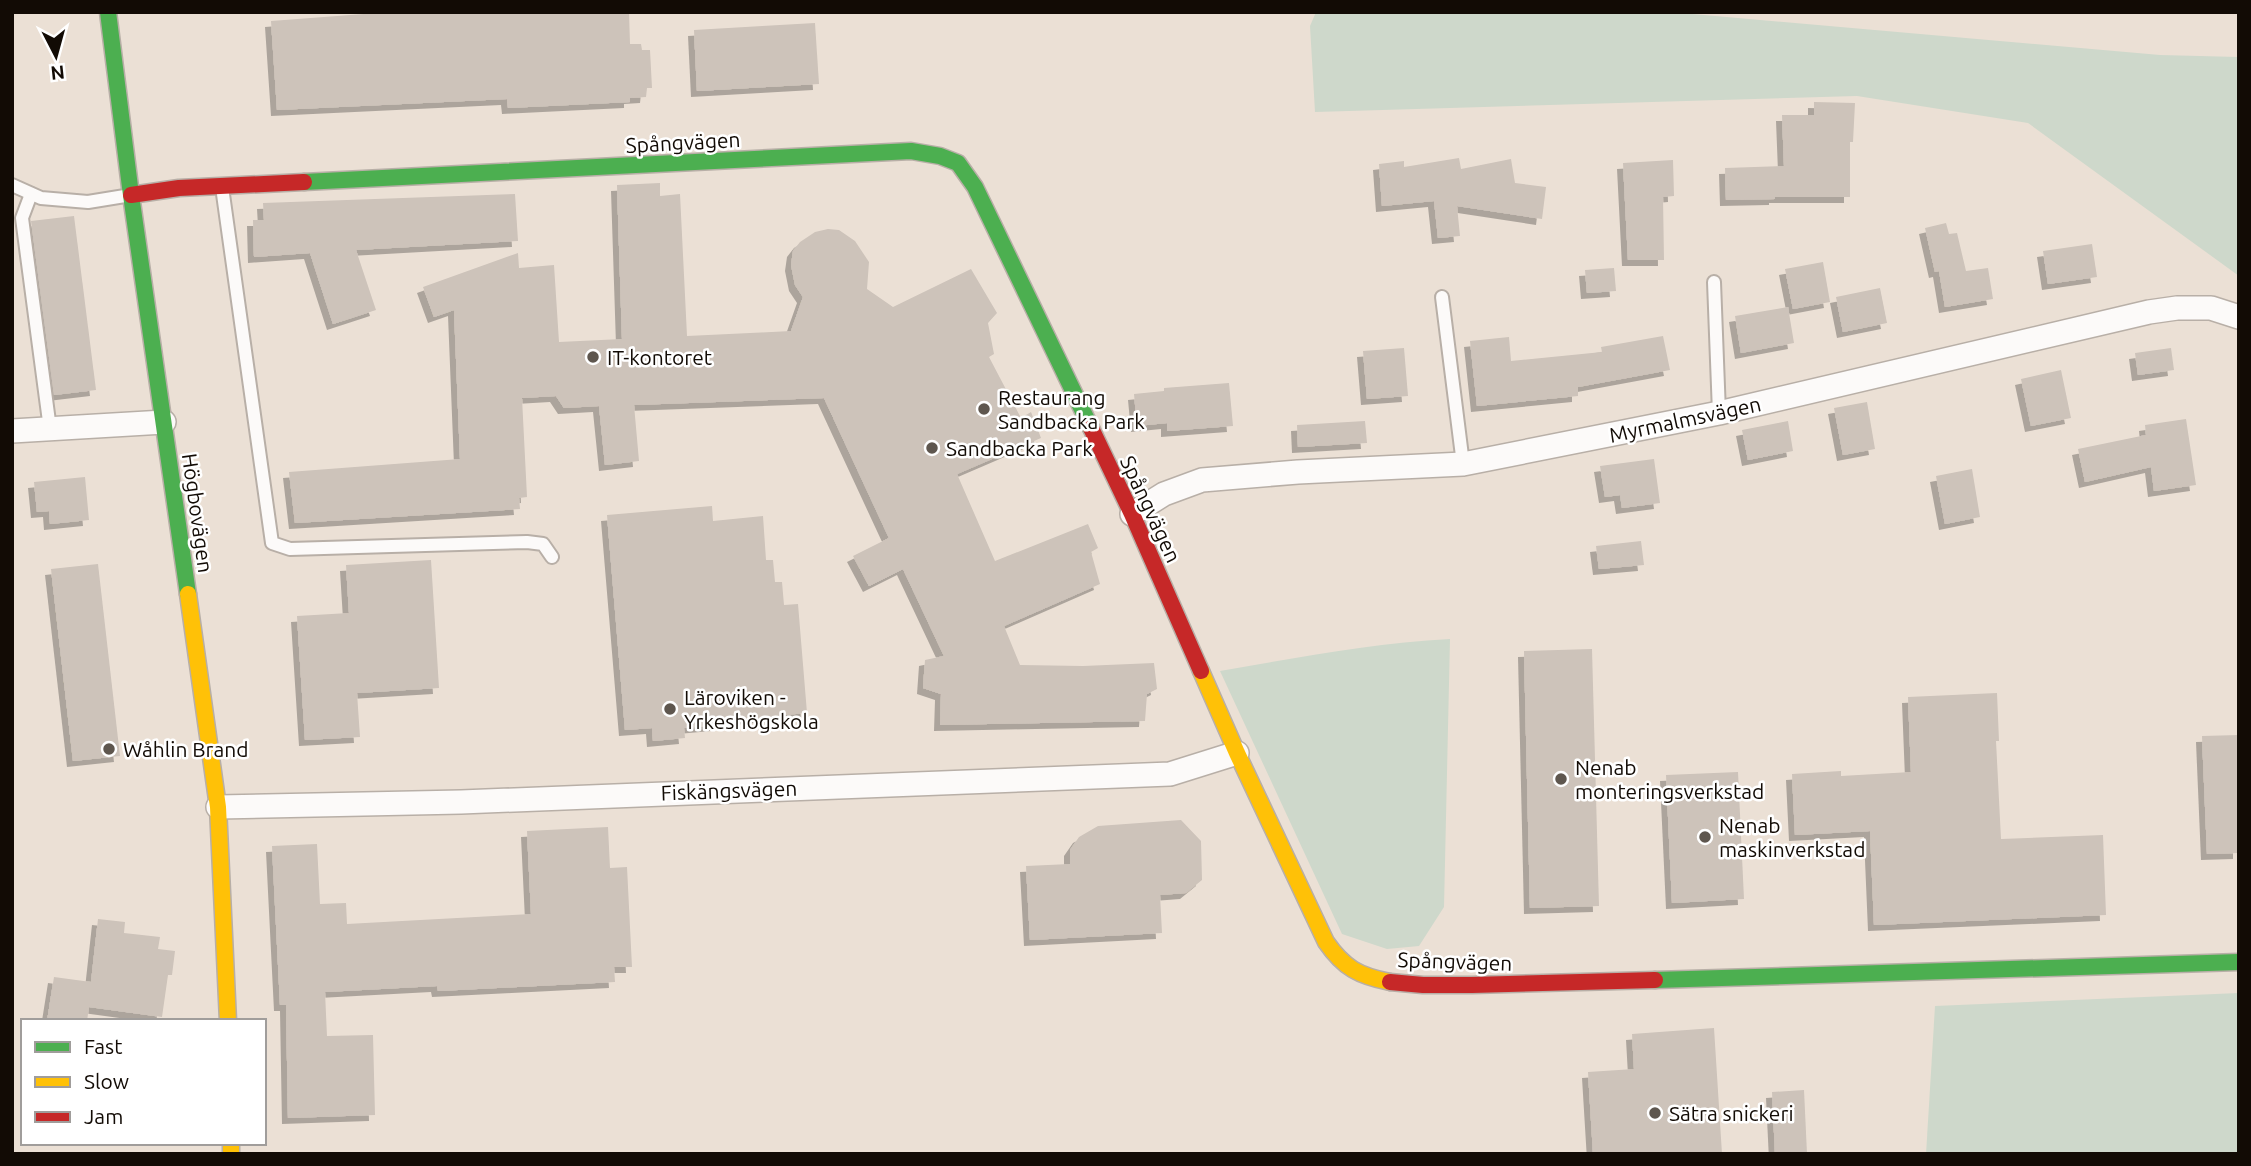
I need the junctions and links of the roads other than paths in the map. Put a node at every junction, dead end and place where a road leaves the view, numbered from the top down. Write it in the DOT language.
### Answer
graph roads {
  1 [pos="109,20"];
  2 [pos="12,186"];
  3 [pos="222,186"];
  4 [pos="31,194"];
  5 [pos="131,195"];
  6 [pos="1714,282"];
  7 [pos="1443,297"];
  8 [pos="2239,317"];
  9 [pos="1719,413"];
  10 [pos="164,422"];
  11 [pos="50,429"];
  12 [pos="12,431"];
  13 [pos="1463,464"];
  14 [pos="1132,514"];
  15 [pos="552,558"];
  16 [pos="1237,753"];
  17 [pos="218,807"];
  18 [pos="2239,962"];
  19 [pos="229,1019"];
  1 -- 5 [label="street, Högbovägen"];
  2 -- 4 [label="lane"];
  3 -- 5 [label="street, Spångvägen"];
  3 -- 14 [label="street, Spångvägen"];
  3 -- 15 [label="lane"];
  4 -- 5 [label="lane"];
  4 -- 11 [label="lane"];
  5 -- 10 [label="street, Högbovägen"];
  6 -- 9 [label="lane"];
  7 -- 13 [label="lane"];
  8 -- 9 [label="street, Myrmalmsvägen"];
  9 -- 13 [label="street, Myrmalmsvägen"];
  10 -- 11 [label="street"];
  10 -- 17 [label="street, Högbovägen"];
  11 -- 12 [label="street"];
  13 -- 14 [label="street, Myrmalmsvägen"];
  14 -- 16 [label="street, Spångvägen"];
  16 -- 17 [label="street, Fiskängsvägen"];
  16 -- 18 [label="street, Spångvägen"];
  17 -- 19 [label="street, Högbovägen"];
}
